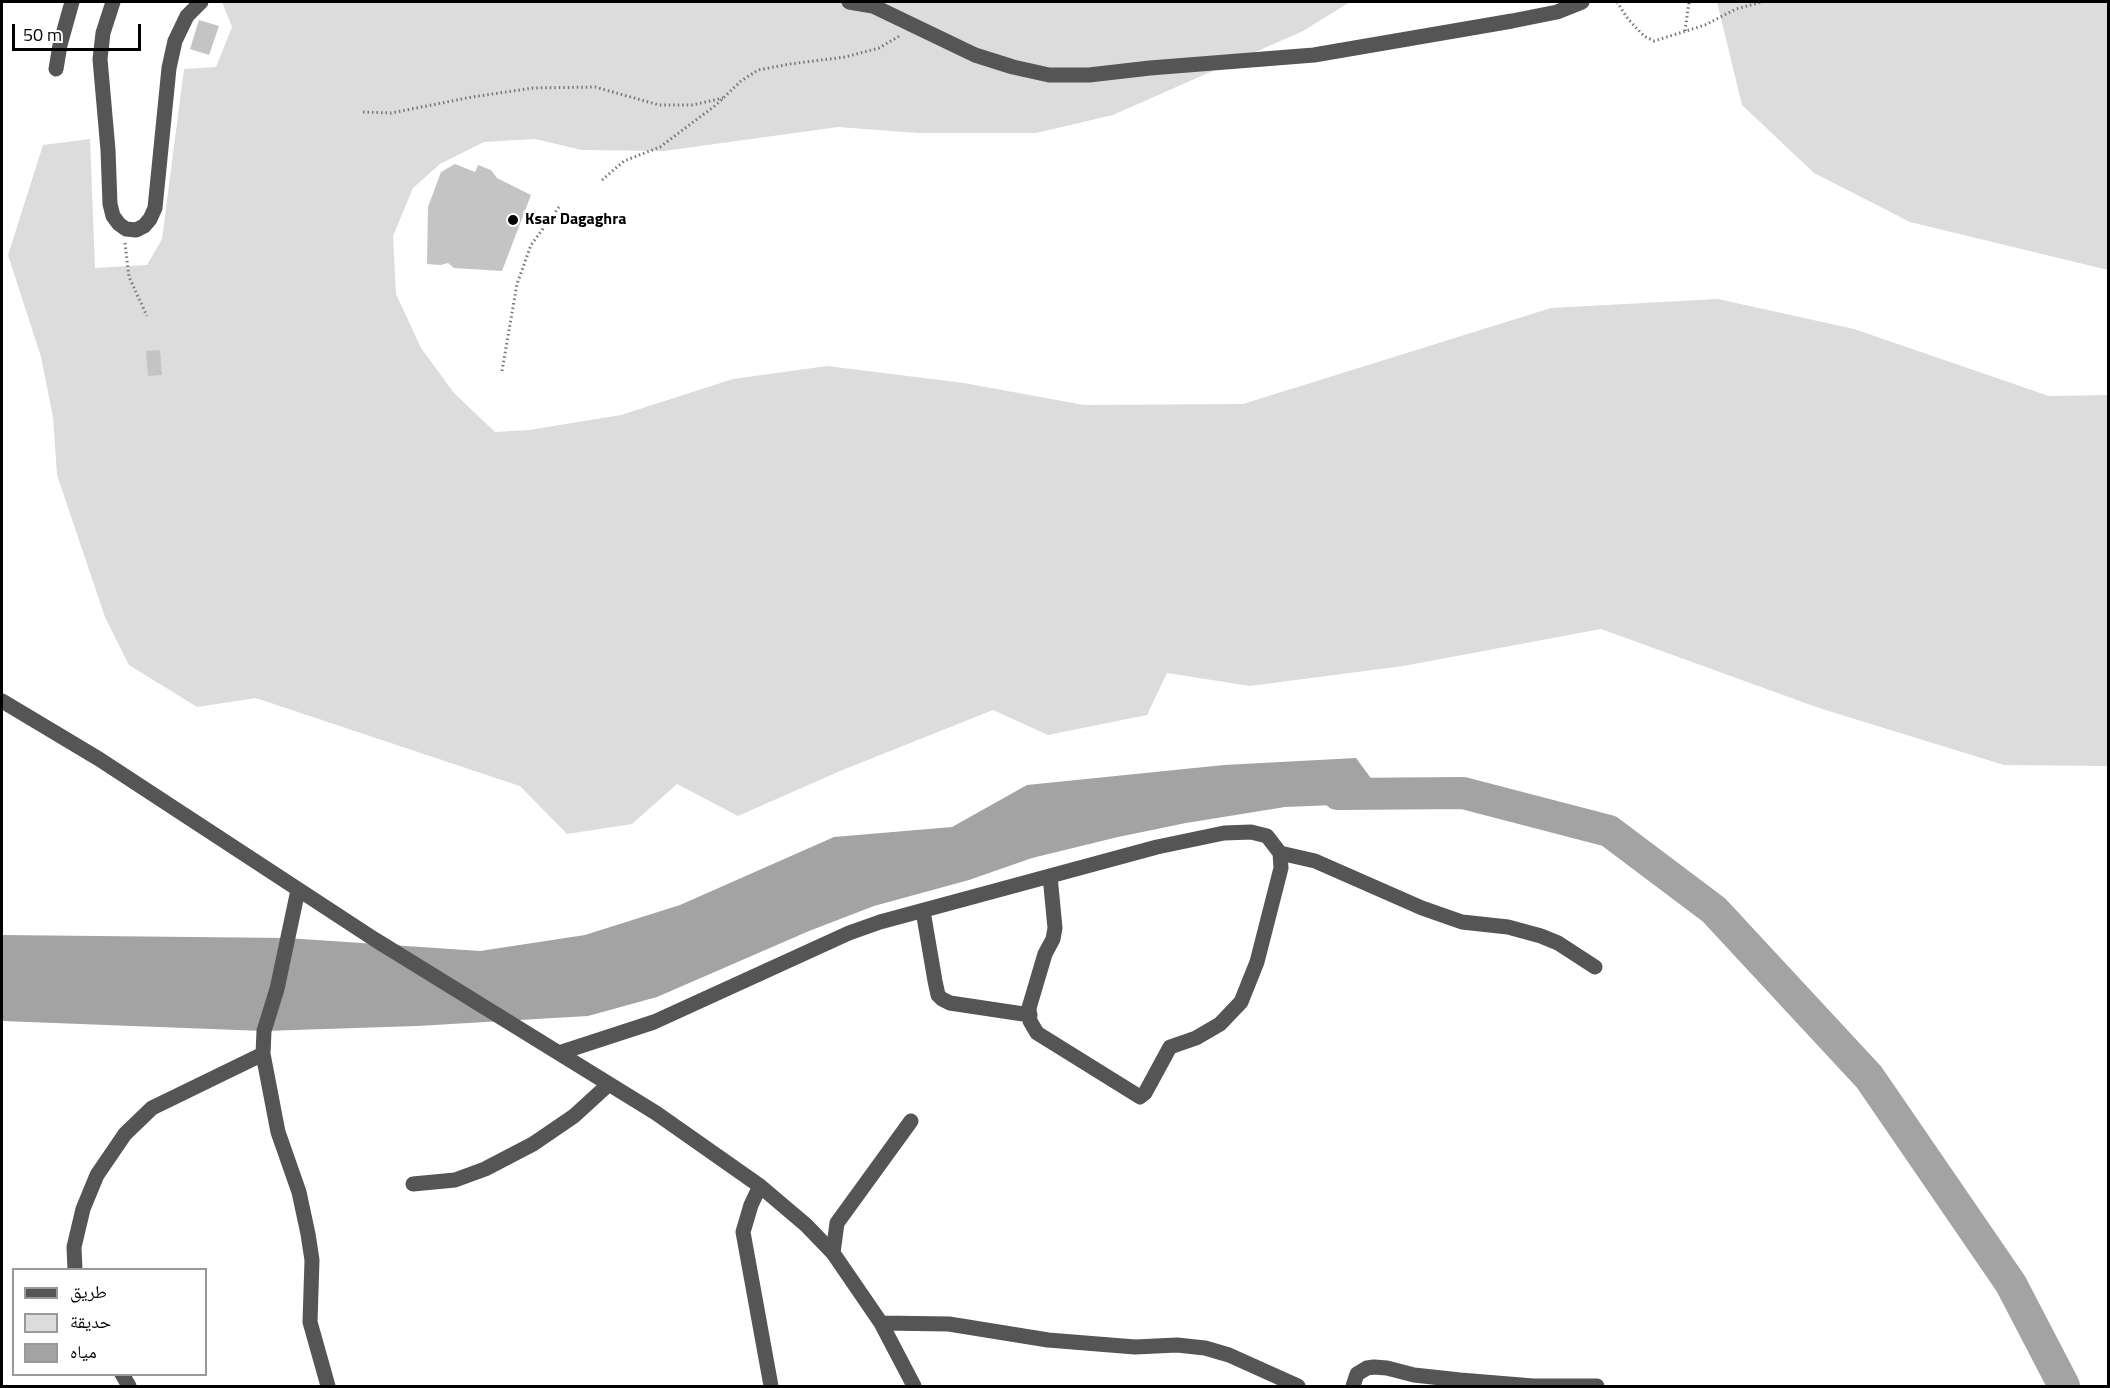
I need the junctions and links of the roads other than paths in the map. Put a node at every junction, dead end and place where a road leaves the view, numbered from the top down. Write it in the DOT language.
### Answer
graph roads {
  1 [pos="72,2"];
  2 [pos="113,2"];
  3 [pos="201,2"];
  4 [pos="849,2"];
  5 [pos="1582,2"];
  6 [pos="56,69"];
  7 [pos="2,701"];
  8 [pos="1280,853"];
  9 [pos="1050,876"];
  10 [pos="298,890"];
  11 [pos="923,911"];
  12 [pos="1595,968"];
  13 [pos="1030,1014"];
  14 [pos="559,1053"];
  15 [pos="263,1054"];
  16 [pos="609,1084"];
  17 [pos="911,1121"];
  18 [pos="413,1184"];
  19 [pos="760,1186"];
  20 [pos="833,1253"];
  21 [pos="75,1268"];
  22 [pos="881,1323"];
  23 [pos="328,1386"];
  24 [pos="771,1386"];
  25 [pos="914,1386"];
  26 [pos="1298,1386"];
  27 [pos="1353,1386"];
  28 [pos="1597,1386"];
  1 -- 6 [label="street"];
  2 -- 3 [label="street"];
  4 -- 5 [label="street"];
  7 -- 10 [label="street"];
  8 -- 9 [label="street"];
  8 -- 12 [label="street"];
  8 -- 13 [label="street"];
  9 -- 11 [label="street"];
  9 -- 13 [label="street"];
  10 -- 14 [label="street"];
  10 -- 15 [label="street"];
  11 -- 13 [label="street"];
  11 -- 14 [label="street"];
  14 -- 16 [label="street"];
  15 -- 21 [label="street"];
  15 -- 23 [label="street"];
  16 -- 18 [label="street"];
  16 -- 19 [label="street"];
  17 -- 20 [label="street"];
  19 -- 20 [label="street"];
  19 -- 24 [label="street"];
  20 -- 22 [label="street"];
  22 -- 25 [label="street"];
  22 -- 26 [label="street"];
  27 -- 28 [label="street"];
}
